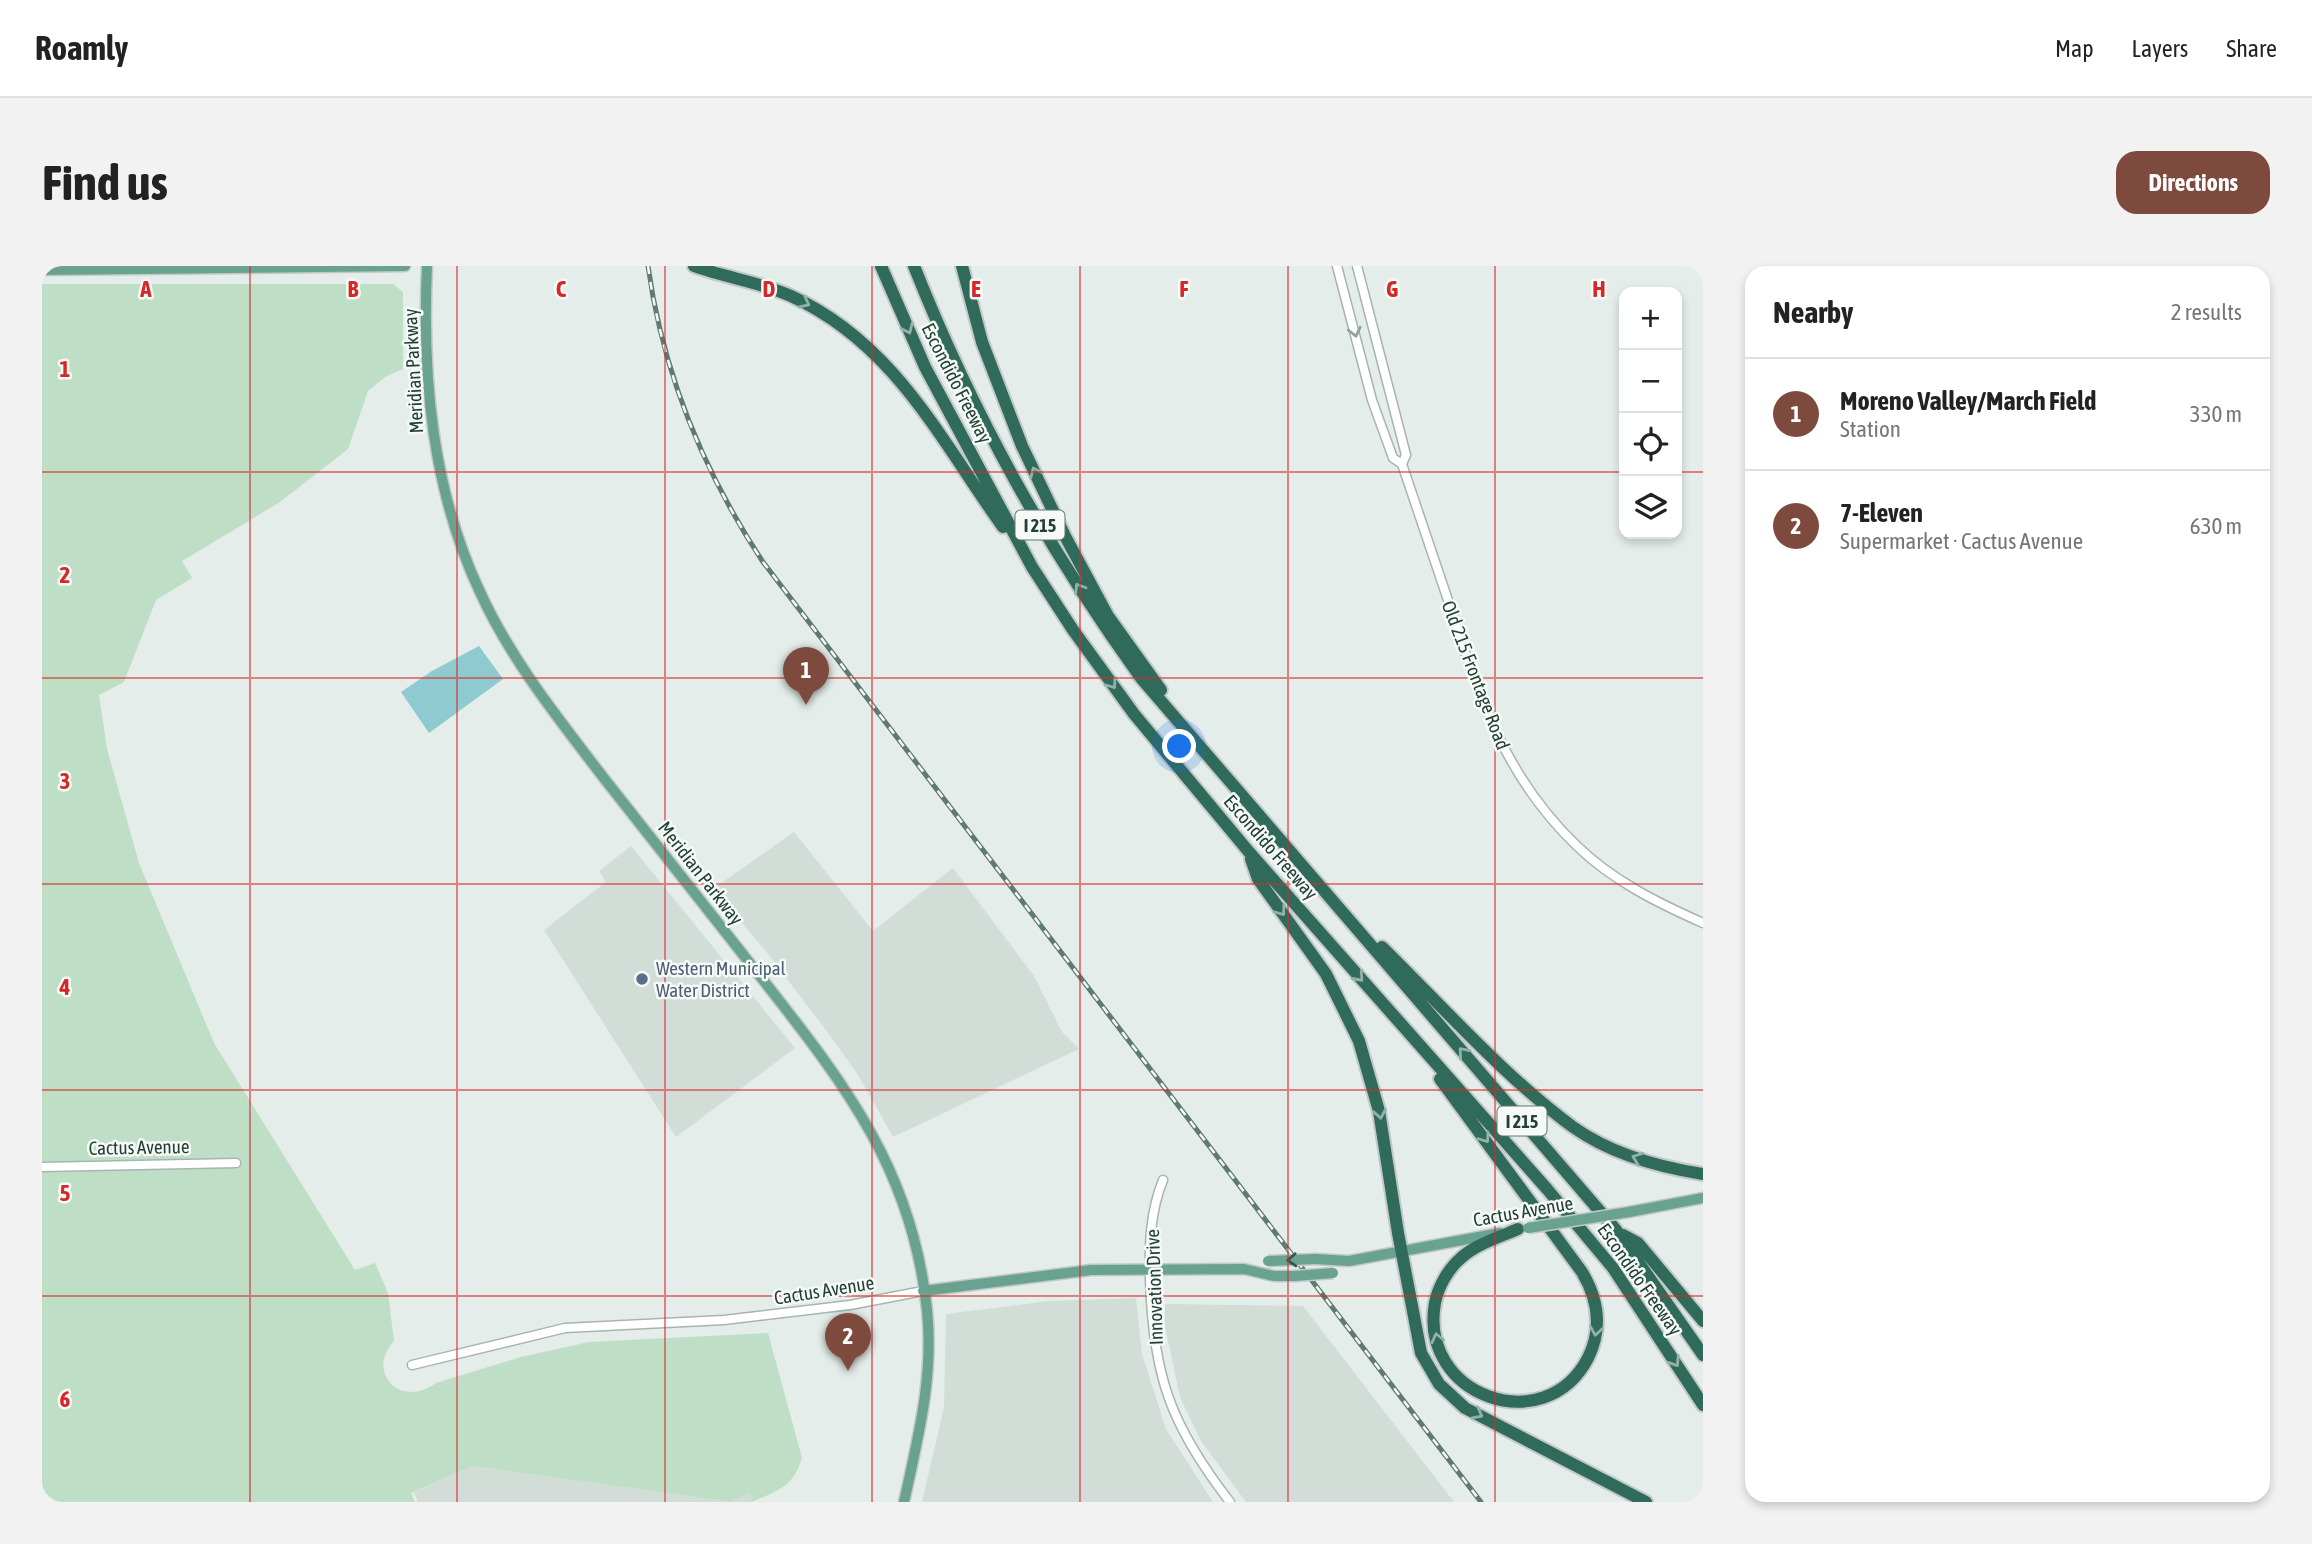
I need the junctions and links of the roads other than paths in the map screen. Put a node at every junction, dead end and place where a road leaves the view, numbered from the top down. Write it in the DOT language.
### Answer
graph roads {
  1 [pos="405,266"];
  2 [pos="427,266"];
  3 [pos="694,266"];
  4 [pos="875,266"];
  5 [pos="881,266"];
  6 [pos="914,266"];
  7 [pos="962,266"];
  8 [pos="1337,266"];
  9 [pos="1356,266"];
  10 [pos="42,270"];
  11 [pos="890,289"];
  12 [pos="1402,464"];
  13 [pos="1032,567"];
  14 [pos="1209,760"];
  15 [pos="1249,852"];
  16 [pos="1329,897"];
  17 [pos="1703,923"];
  18 [pos="1385,1006"];
  19 [pos="236,1163"];
  20 [pos="42,1167"];
  21 [pos="1703,1174"];
  22 [pos="1163,1180"];
  23 [pos="1703,1198"];
  24 [pos="1523,1228"];
  25 [pos="1616,1230"];
  26 [pos="1401,1250"];
  27 [pos="1349,1261"];
  28 [pos="1244,1269"];
  29 [pos="1150,1270"];
  30 [pos="923,1291"];
  31 [pos="1703,1321"];
  32 [pos="1703,1354"];
  33 [pos="412,1365"];
  34 [pos="1703,1405"];
  35 [pos="904,1502"];
  36 [pos="1230,1502"];
  37 [pos="1646,1502"];
  1 -- 10 [label="main road"];
  2 -- 30 [label="main road, Meridian Parkway"];
  3 -- 13 [label="highway, one-way"];
  4 -- 11 [label="highway"];
  5 -- 11 [label="highway, Escondido Freeway / I 215"];
  14 -- 6 [label="highway, Escondido Freeway / I 215, one-way"];
  14 -- 7 [label="highway, one-way"];
  8 -- 12 [label="street, Old 215 Frontage Road, one-way"];
  9 -- 12 [label="street, Old 215 Frontage Road"];
  11 -- 13 [label="highway, Escondido Freeway / I 215, one-way"];
  12 -- 17 [label="street, Old 215 Frontage Road"];
  13 -- 15 [label="highway, Escondido Freeway / I 215, one-way"];
  14 -- 16 [label="highway, Escondido Freeway / I 215"];
  15 -- 18 [label="highway, Escondido Freeway / I 215, one-way"];
  15 -- 26 [label="highway, one-way"];
  21 -- 16 [label="highway, one-way"];
  25 -- 16 [label="highway, Escondido Freeway / I 215, one-way"];
  18 -- 24 [label="highway, one-way"];
  18 -- 34 [label="highway, Escondido Freeway / I 215, one-way"];
  19 -- 20 [label="street, Cactus Avenue"];
  22 -- 29 [label="street, Innovation Drive"];
  23 -- 24 [label="main road, Cactus Avenue, bridge"];
  24 -- 26 [label="main road, Cactus Avenue"];
  25 -- 31 [label="highway"];
  25 -- 32 [label="highway, Escondido Freeway / I 215"];
  26 -- 27 [label="main road, Cactus Avenue"];
  26 -- 37 [label="highway, one-way"];
  27 -- 28 [label="main road, Cactus Avenue, one-way, bridge"];
  27 -- 28 [label="main road, Cactus Avenue, bridge"];
  28 -- 29 [label="main road, Cactus Avenue"];
  29 -- 30 [label="main road, Cactus Avenue"];
  29 -- 36 [label="street, Innovation Drive"];
  30 -- 33 [label="street, Cactus Avenue"];
  30 -- 35 [label="main road, Meridian Parkway"];
}
